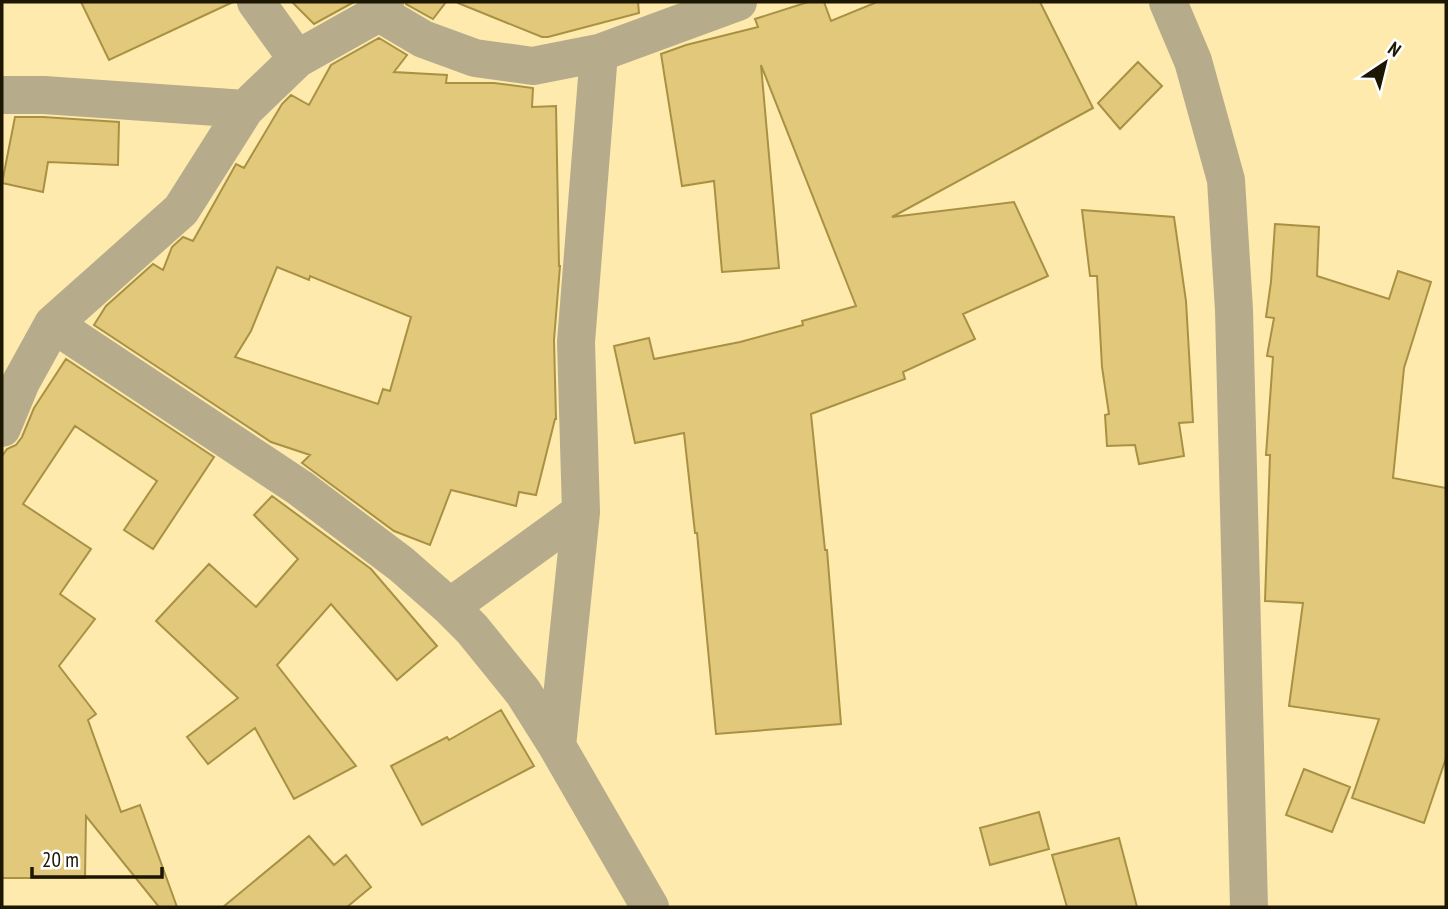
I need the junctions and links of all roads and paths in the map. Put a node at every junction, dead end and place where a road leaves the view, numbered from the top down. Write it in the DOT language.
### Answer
graph roads {
  1 [pos="256,2"];
  2 [pos="738,2"];
  3 [pos="1168,2"];
  4 [pos="382,8"];
  5 [pos="599,53"];
  6 [pos="297,59"];
  7 [pos="2,94"];
  8 [pos="246,110"];
  9 [pos="53,324"];
  10 [pos="2,429"];
  11 [pos="581,512"];
  12 [pos="450,607"];
  13 [pos="557,746"];
  14 [pos="650,907"];
  15 [pos="1249,907"];
  1 -- 6 [label="street"];
  2 -- 5 [label="street"];
  3 -- 15 [label="street"];
  4 -- 5 [label="street"];
  4 -- 6 [label="street"];
  5 -- 11 [label="street"];
  6 -- 8 [label="street"];
  7 -- 8 [label="street"];
  8 -- 9 [label="street"];
  9 -- 10 [label="street"];
  9 -- 12 [label="street"];
  11 -- 12 [label="street"];
  11 -- 13 [label="street"];
  12 -- 13 [label="street"];
  13 -- 14 [label="street"];
}
